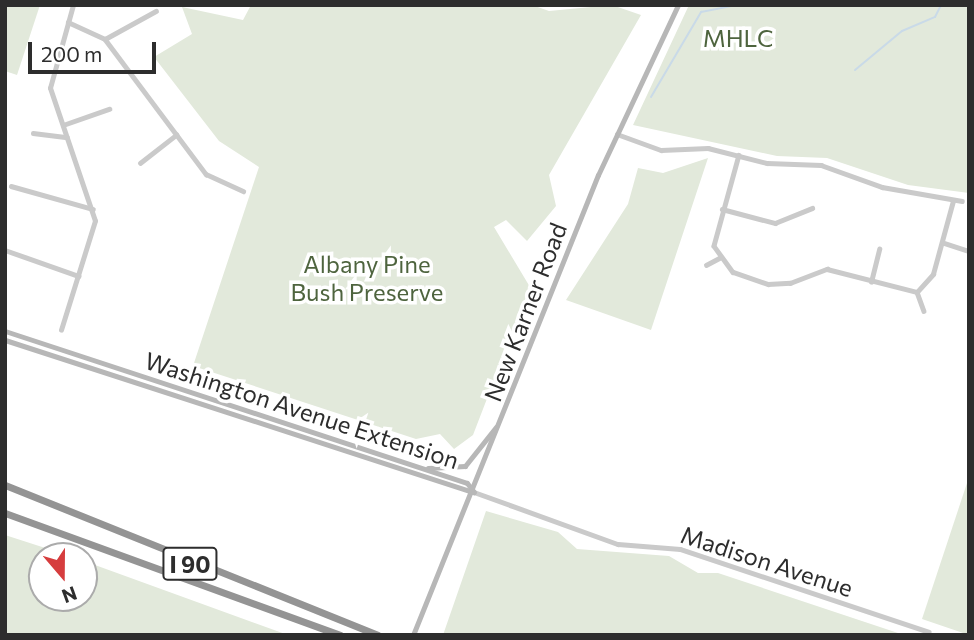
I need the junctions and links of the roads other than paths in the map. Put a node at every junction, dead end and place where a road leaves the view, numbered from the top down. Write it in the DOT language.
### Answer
graph roads {
  1 [pos="73,5"];
  2 [pos="678,5"];
  3 [pos="156,11"];
  4 [pos="68,22"];
  5 [pos="105,39"];
  6 [pos="109,109"];
  7 [pos="63,125"];
  8 [pos="33,133"];
  9 [pos="617,134"];
  10 [pos="176,135"];
  11 [pos="67,137"];
  12 [pos="739,155"];
  13 [pos="140,163"];
  14 [pos="11,186"];
  15 [pos="243,191"];
  16 [pos="953,201"];
  17 [pos="962,201"];
  18 [pos="812,208"];
  19 [pos="93,209"];
  20 [pos="722,209"];
  21 [pos="944,243"];
  22 [pos="879,249"];
  23 [pos="5,250"];
  24 [pos="969,251"];
  25 [pos="719,258"];
  26 [pos="706,265"];
  27 [pos="79,276"];
  28 [pos="871,282"];
  29 [pos="917,292"];
  30 [pos="924,311"];
  31 [pos="61,330"];
  32 [pos="5,331"];
  33 [pos="5,340"];
  34 [pos="503,415"];
  35 [pos="396,460"];
  36 [pos="5,485"];
  37 [pos="474,492"];
  38 [pos="5,513"];
  39 [pos="929,632"];
  40 [pos="414,633"];
  41 [pos="341,635"];
  42 [pos="379,635"];
  1 -- 4 [label="street"];
  2 -- 9 [label="main road, New Karner Road"];
  3 -- 5 [label="street"];
  4 -- 5 [label="street"];
  4 -- 7 [label="street"];
  5 -- 10 [label="street"];
  6 -- 7 [label="street"];
  7 -- 11 [label="street"];
  8 -- 11 [label="street"];
  9 -- 12 [label="street"];
  9 -- 34 [label="main road, New Karner Road"];
  10 -- 13 [label="street"];
  10 -- 15 [label="street"];
  11 -- 19 [label="street"];
  12 -- 16 [label="street"];
  12 -- 20 [label="street"];
  14 -- 19 [label="street"];
  16 -- 17 [label="street"];
  16 -- 21 [label="street"];
  18 -- 20 [label="street"];
  19 -- 27 [label="street"];
  20 -- 25 [label="street"];
  21 -- 24 [label="street"];
  21 -- 29 [label="street"];
  22 -- 28 [label="street"];
  23 -- 27 [label="street"];
  25 -- 26 [label="street"];
  25 -- 28 [label="street"];
  27 -- 31 [label="street"];
  28 -- 29 [label="street"];
  29 -- 30 [label="street"];
  32 -- 35 [label="main road, Washington Avenue Extension"];
  33 -- 37 [label="main road, Washington Avenue Extension"];
  34 -- 35 [label="main road"];
  34 -- 37 [label="main road, New Karner Road"];
  35 -- 37 [label="main road, Washington Avenue Extension"];
  36 -- 42 [label="highway, I 90"];
  37 -- 39 [label="street, Madison Avenue"];
  37 -- 40 [label="main road, New Karner Road"];
  38 -- 41 [label="highway, I 90"];
}
